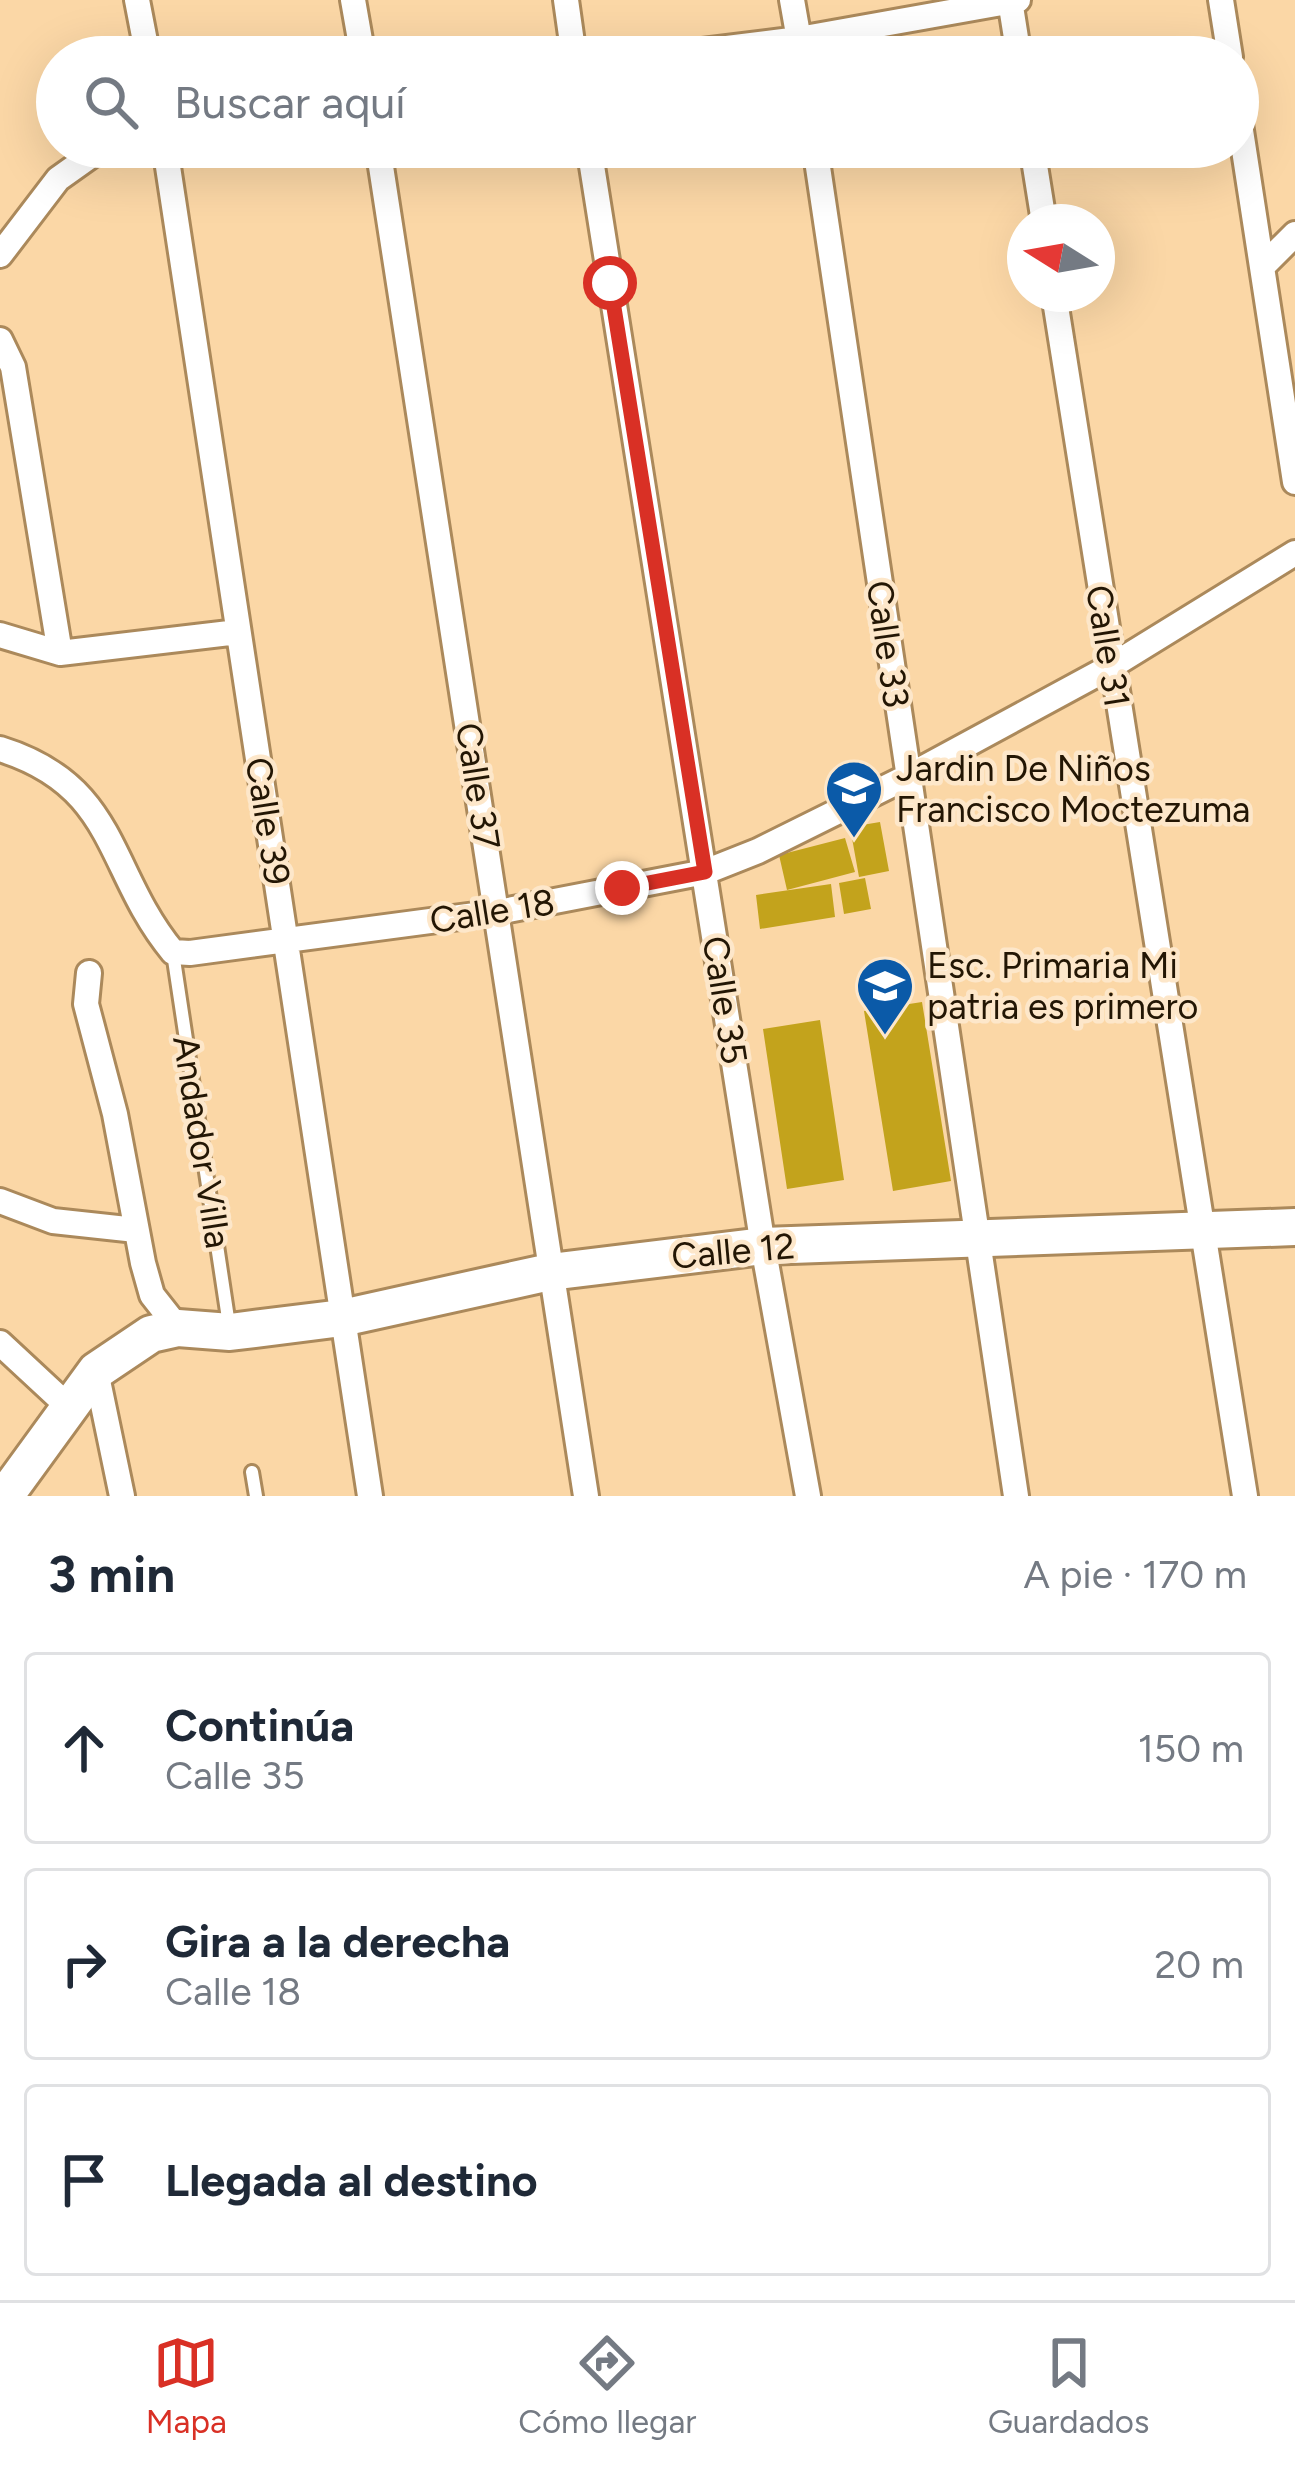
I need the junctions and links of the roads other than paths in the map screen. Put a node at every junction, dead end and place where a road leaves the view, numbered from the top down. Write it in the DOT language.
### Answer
graph roads {
  1 [pos="137,0"];
  2 [pos="353,0"];
  3 [pos="566,0"];
  4 [pos="792,0"];
  5 [pos="1013,0"];
  6 [pos="1221,0"];
  7 [pos="144,36"];
  8 [pos="359,36"];
  9 [pos="571,36"];
  10 [pos="798,36"];
  11 [pos="853,36"];
  12 [pos="1017,36"];
  13 [pos="1226,36"];
  14 [pos="74,168"];
  15 [pos="168,168"];
  16 [pos="381,168"];
  17 [pos="592,168"];
  18 [pos="818,168"];
  19 [pos="1035,168"];
  20 [pos="1247,168"];
  21 [pos="1040,204"];
  22 [pos="1295,233"];
  23 [pos="0,255"];
  24 [pos="1262,267"];
  25 [pos="1057,312"];
  26 [pos="0,340"];
  27 [pos="1295,482"];
  28 [pos="1295,553"];
  29 [pos="238,632"];
  30 [pos="0,635"];
  31 [pos="61,653"];
  32 [pos="1110,667"];
  33 [pos="0,748"];
  34 [pos="908,777"];
  35 [pos="705,872"];
  36 [pos="498,912"];
  37 [pos="286,941"];
  38 [pos="173,952"];
  39 [pos="89,974"];
  40 [pos="0,1201"];
  41 [pos="1295,1227"];
  42 [pos="136,1230"];
  43 [pos="1205,1231"];
  44 [pos="977,1239"];
  45 [pos="763,1246"];
  46 [pos="550,1272"];
  47 [pos="342,1318"];
  48 [pos="178,1328"];
  49 [pos="230,1332"];
  50 [pos="0,1342"];
  51 [pos="96,1371"];
  52 [pos="71,1409"];
  53 [pos="252,1472"];
  54 [pos="5,1496"];
  55 [pos="122,1496"];
  56 [pos="256,1496"];
  57 [pos="370,1496"];
  58 [pos="586,1496"];
  59 [pos="808,1496"];
  60 [pos="1016,1496"];
  61 [pos="1245,1496"];
  1 -- 7 [label="street"];
  2 -- 8 [label="street"];
  3 -- 9 [label="street"];
  4 -- 10 [label="street"];
  5 -- 11 [label="street"];
  5 -- 12 [label="street"];
  6 -- 13 [label="street"];
  14 -- 23 [label="street"];
  15 -- 29 [label="street, Calle 39"];
  16 -- 36 [label="street, Calle 37"];
  17 -- 35 [label="street, Calle 35"];
  18 -- 34 [label="street, Calle 33"];
  19 -- 21 [label="street"];
  20 -- 24 [label="street"];
  22 -- 24 [label="street"];
  24 -- 27 [label="street"];
  25 -- 32 [label="street, Calle 31"];
  26 -- 31 [label="street"];
  28 -- 32 [label="street, Calle 18"];
  29 -- 31 [label="street"];
  29 -- 37 [label="street, Calle 39"];
  30 -- 31 [label="street"];
  32 -- 34 [label="street, Calle 18"];
  32 -- 43 [label="street, Calle 31"];
  33 -- 38 [label="street"];
  34 -- 35 [label="street, Calle 18"];
  34 -- 44 [label="street, Calle 33"];
  35 -- 36 [label="street, Calle 18"];
  35 -- 45 [label="street, Calle 35"];
  36 -- 37 [label="street, Calle 18"];
  36 -- 46 [label="street, Calle 37"];
  37 -- 38 [label="street, Calle 18"];
  37 -- 47 [label="street, Calle 39"];
  38 -- 49 [label="lane, Andador Villa"];
  39 -- 42 [label="street"];
  40 -- 42 [label="street"];
  41 -- 43 [label="street, Calle 12"];
  42 -- 48 [label="street"];
  43 -- 44 [label="street, Calle 12"];
  43 -- 61 [label="street, Calle 31"];
  44 -- 45 [label="street, Calle 12"];
  44 -- 60 [label="street, Calle 33"];
  45 -- 46 [label="street, Calle 12"];
  45 -- 59 [label="street, Calle 35"];
  46 -- 47 [label="street, Calle 12"];
  46 -- 58 [label="street, Calle 37"];
  47 -- 49 [label="street, Calle 12"];
  47 -- 57 [label="street, Calle 39"];
  48 -- 49 [label="street, Calle 12"];
  48 -- 51 [label="street"];
  50 -- 52 [label="street"];
  51 -- 52 [label="street"];
  51 -- 55 [label="street"];
  52 -- 54 [label="street"];
  53 -- 56 [label="lane"];
}
